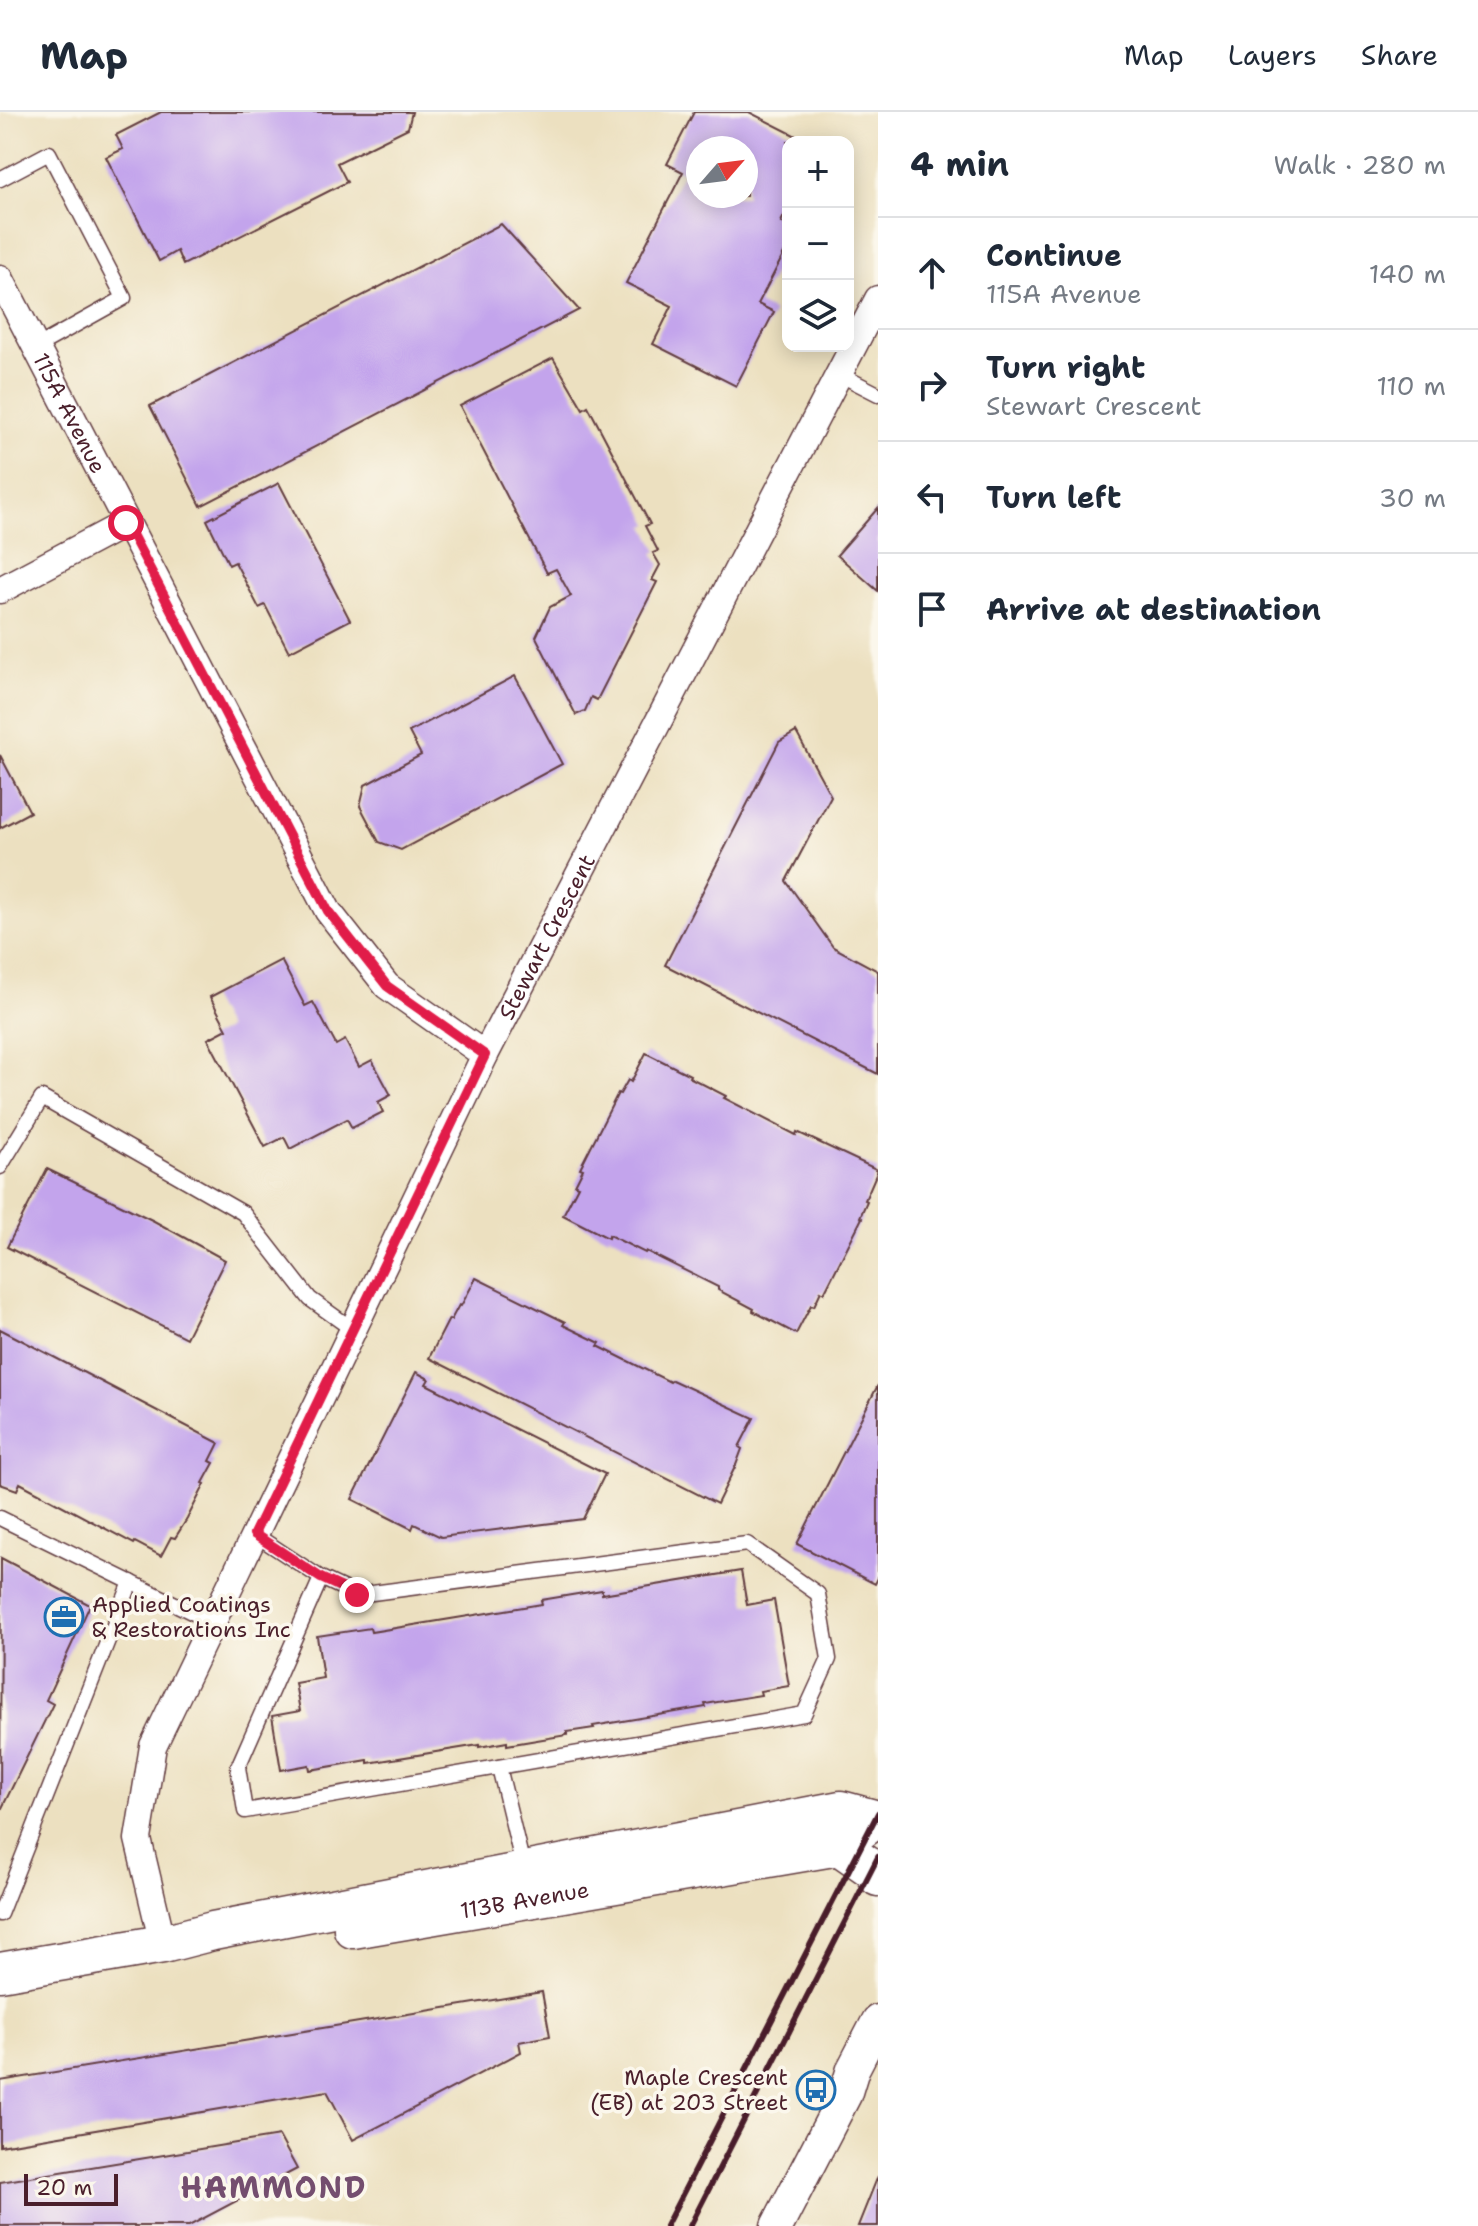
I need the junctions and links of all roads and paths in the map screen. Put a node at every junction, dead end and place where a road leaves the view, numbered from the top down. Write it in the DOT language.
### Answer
graph roads {
  1 [pos="0,179"];
  2 [pos="0,278"];
  3 [pos="878,299"];
  4 [pos="36,347"];
  5 [pos="839,374"];
  6 [pos="878,394"];
  7 [pos="126,523"];
  8 [pos="0,590"];
  9 [pos="485,1055"];
  10 [pos="0,1167"];
  11 [pos="352,1329"];
  12 [pos="0,1518"];
  13 [pos="254,1534"];
  14 [pos="321,1578"];
  15 [pos="131,1582"];
  16 [pos="212,1622"];
  17 [pos="499,1767"];
  18 [pos="876,1820"];
  19 [pos="839,1846"];
  20 [pos="524,1870"];
  21 [pos="878,1877"];
  22 [pos="0,1914"];
  23 [pos="163,1944"];
  24 [pos="0,1972"];
  25 [pos="878,2021"];
  26 [pos="878,2047"];
  27 [pos="845,2095"];
  28 [pos="777,2226"];
  1 -- 4 [label="lane"];
  2 -- 4 [label="street, 115A Avenue"];
  3 -- 5 [label="street, Stewart Crescent"];
  4 -- 7 [label="street, 115A Avenue"];
  5 -- 6 [label="lane"];
  5 -- 9 [label="street, Stewart Crescent"];
  7 -- 8 [label="street"];
  7 -- 9 [label="street, 115A Avenue"];
  9 -- 11 [label="street, Stewart Crescent"];
  10 -- 11 [label="lane"];
  11 -- 13 [label="street, Stewart Crescent"];
  12 -- 15 [label="lane"];
  13 -- 14 [label="lane"];
  13 -- 16 [label="street, Stewart Crescent"];
  14 -- 17 [label="lane"];
  14 -- 17 [label="lane"];
  15 -- 16 [label="lane"];
  15 -- 22 [label="lane"];
  16 -- 23 [label="street, Stewart Crescent"];
  17 -- 20 [label="lane"];
  18 -- 19 [label="main road, 113B Avenue"];
  18 -- 20 [label="main road, 113B Avenue"];
  19 -- 21 [label="main road"];
  19 -- 23 [label="main road, 113B Avenue"];
  20 -- 23 [label="main road, 113B Avenue"];
  23 -- 24 [label="main road, 113B Avenue"];
  25 -- 27 [label="street"];
  26 -- 27 [label="street"];
  27 -- 28 [label="street"];
}
